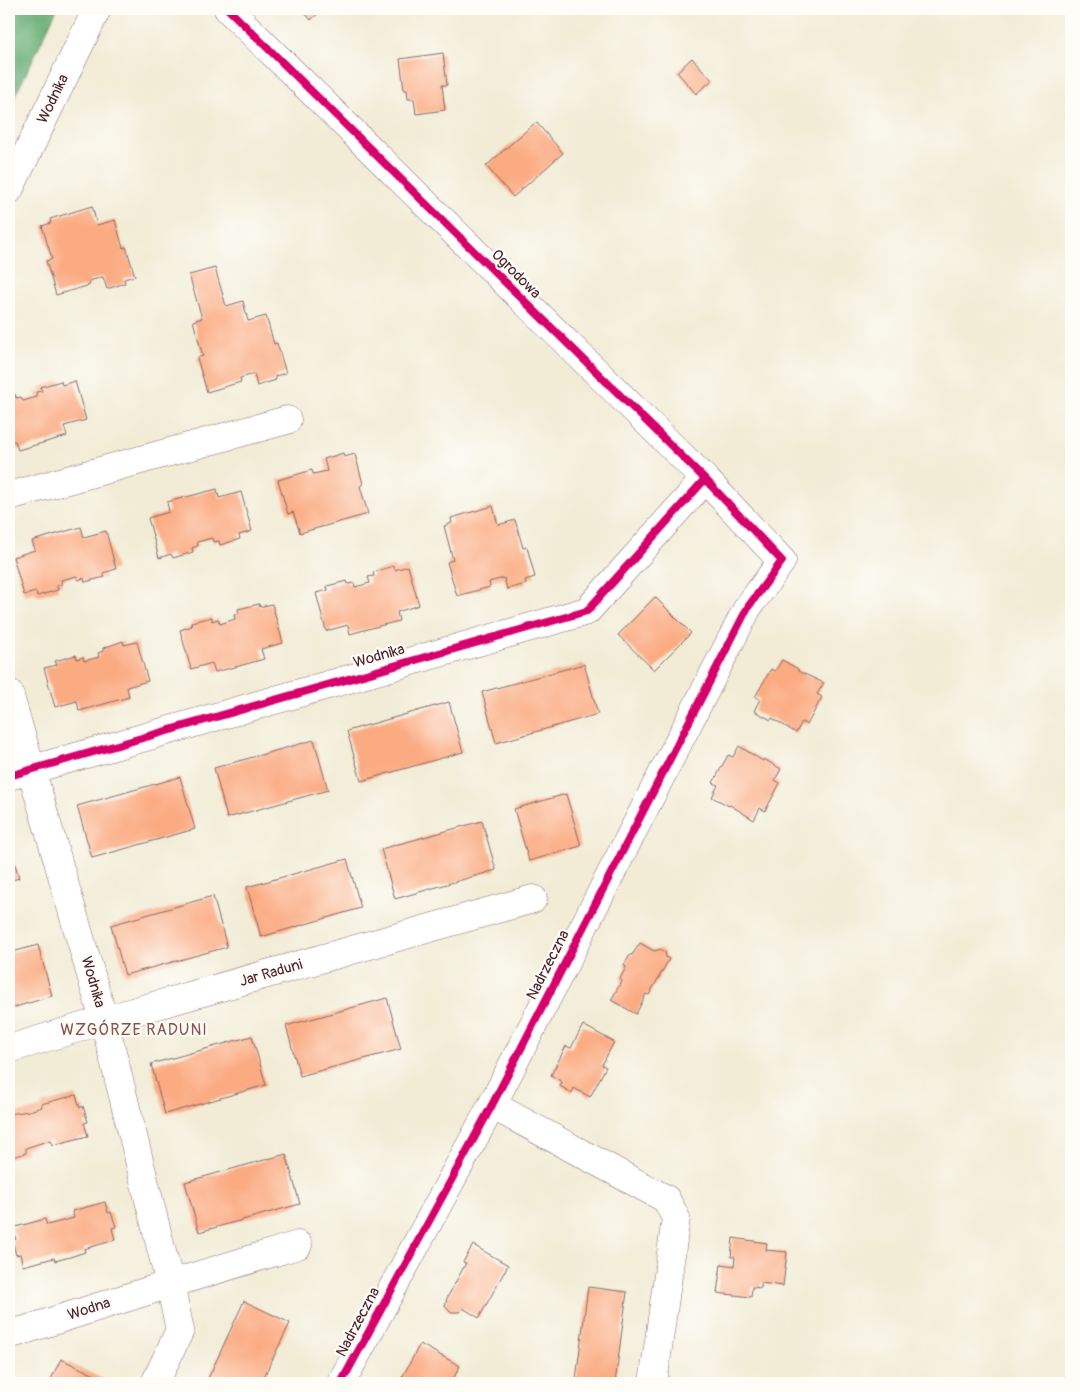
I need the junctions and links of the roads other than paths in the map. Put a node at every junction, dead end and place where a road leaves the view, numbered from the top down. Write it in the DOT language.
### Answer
graph roads {
  1 [pos="97,9"];
  2 [pos="228,9"];
  3 [pos="9,190"];
  4 [pos="287,420"];
  5 [pos="705,479"];
  6 [pos="9,496"];
  7 [pos="782,561"];
  8 [pos="9,693"];
  9 [pos="20,773"];
  10 [pos="533,899"];
  11 [pos="104,1020"];
  12 [pos="9,1049"];
  13 [pos="492,1105"];
  14 [pos="298,1245"];
  15 [pos="170,1284"];
  16 [pos="9,1335"];
  17 [pos="155,1383"];
  18 [pos="341,1383"];
  19 [pos="654,1383"];
  1 -- 3 [label="street, Wodnika"];
  2 -- 5 [label="street, Ogrodowa"];
  4 -- 6 [label="street"];
  5 -- 7 [label="street, Ogrodowa"];
  5 -- 9 [label="street, Wodnika"];
  7 -- 13 [label="street, Nadrzeczna"];
  8 -- 9 [label="street, Wodnika"];
  9 -- 11 [label="street, Wodnika"];
  10 -- 11 [label="street, Jar Raduni"];
  11 -- 12 [label="street, Jar Raduni"];
  11 -- 15 [label="street, Wodnika"];
  13 -- 18 [label="street, Nadrzeczna"];
  13 -- 19 [label="street"];
  14 -- 15 [label="street, Wodna"];
  15 -- 16 [label="street, Wodna"];
  15 -- 17 [label="street"];
}
